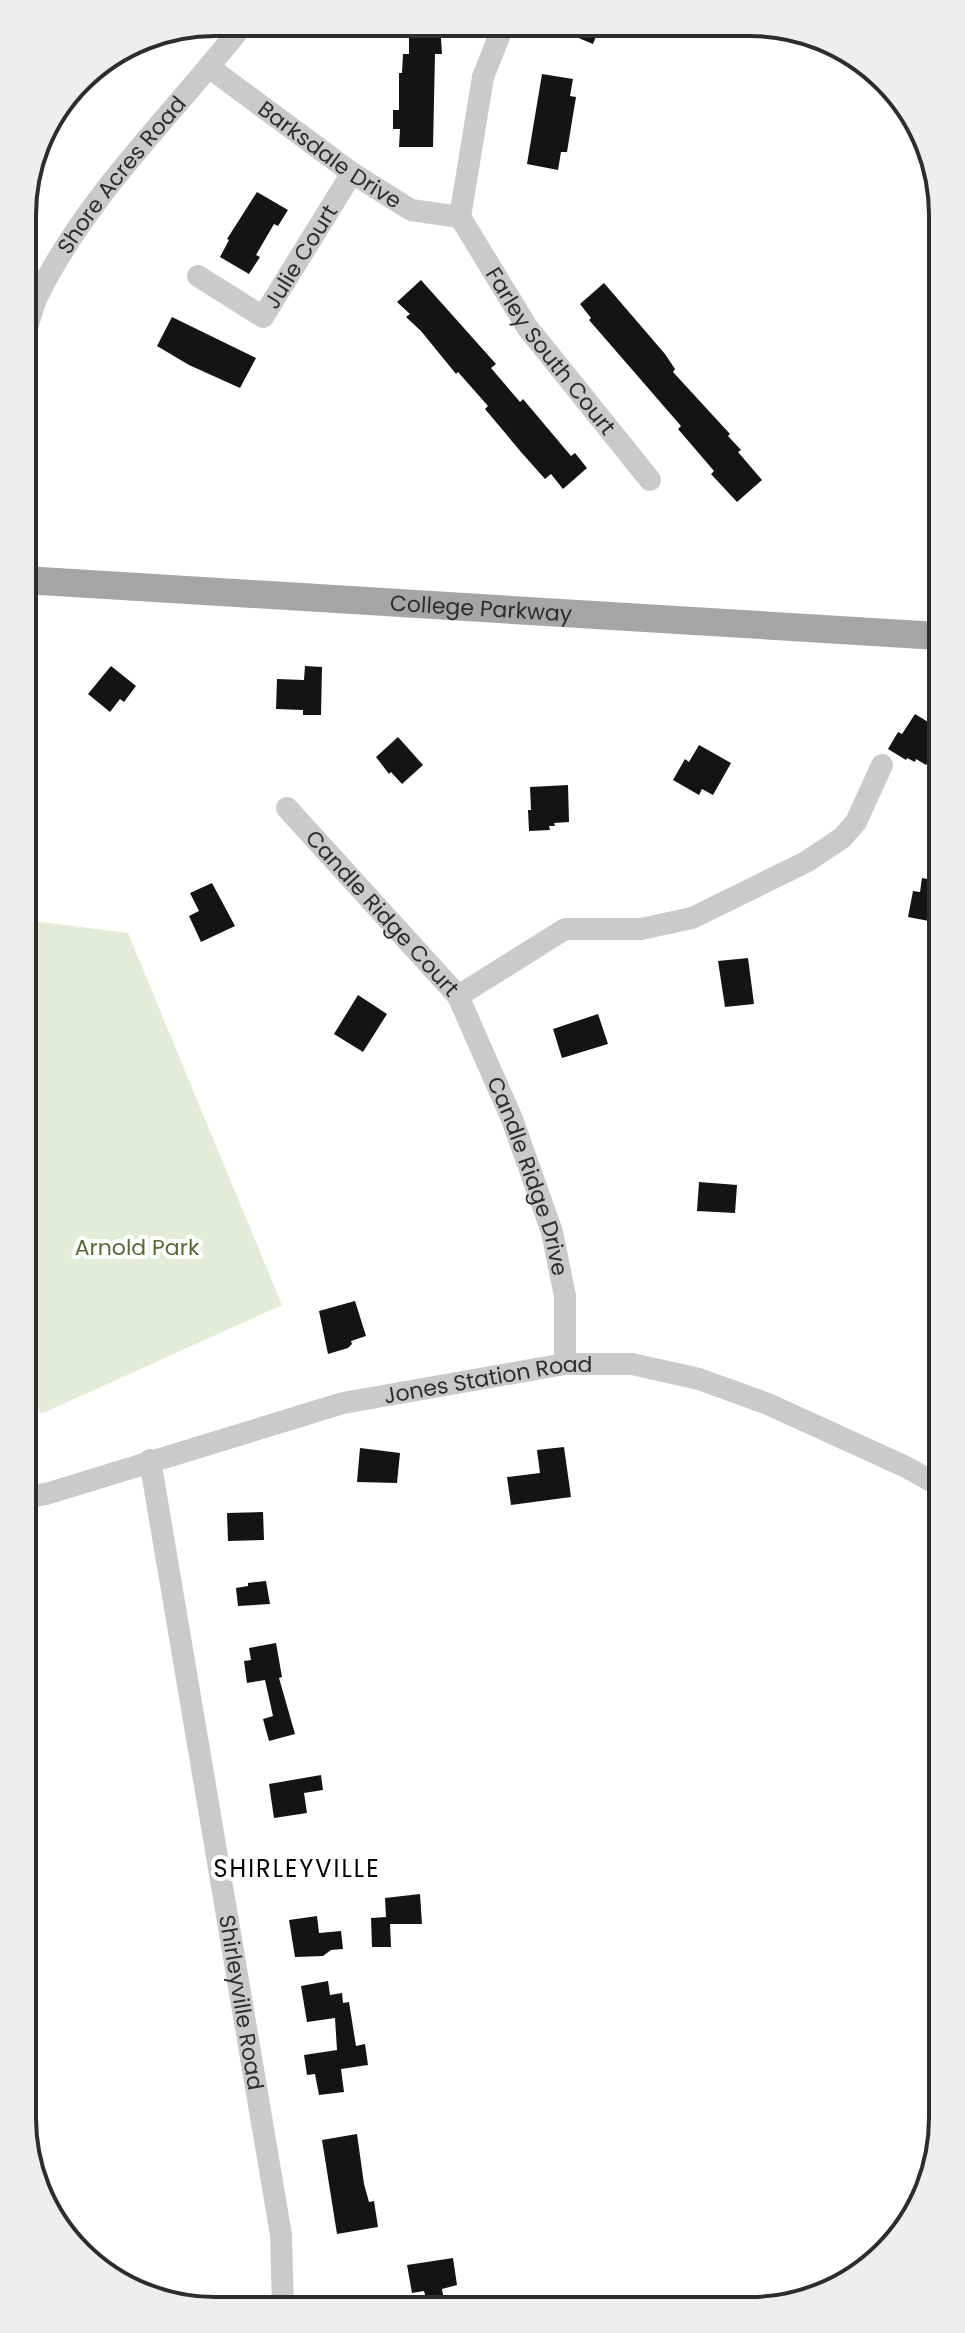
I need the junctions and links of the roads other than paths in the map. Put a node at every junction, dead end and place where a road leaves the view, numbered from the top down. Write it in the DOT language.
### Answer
graph roads {
  1 [pos="234,36"];
  2 [pos="499,36"];
  3 [pos="210,68"];
  4 [pos="352,173"];
  5 [pos="460,217"];
  6 [pos="198,276"];
  7 [pos="36,287"];
  8 [pos="650,480"];
  9 [pos="36,581"];
  10 [pos="929,635"];
  11 [pos="882,765"];
  12 [pos="287,808"];
  13 [pos="458,996"];
  14 [pos="565,1364"];
  15 [pos="150,1460"];
  16 [pos="929,1480"];
  17 [pos="36,1496"];
  18 [pos="283,2297"];
  1 -- 3 [label="street, Shore Acres Road"];
  2 -- 5 [label="street"];
  3 -- 4 [label="street, Barksdale Drive"];
  3 -- 7 [label="street, Shore Acres Road"];
  4 -- 5 [label="street, Barksdale Drive"];
  4 -- 6 [label="street, Julie Court"];
  5 -- 8 [label="street, Farley South Court"];
  9 -- 10 [label="main road, College Parkway"];
  11 -- 13 [label="street, Candle Ridge Court"];
  12 -- 13 [label="street, Candle Ridge Court"];
  13 -- 14 [label="street, Candle Ridge Drive"];
  14 -- 15 [label="street, Jones Station Road"];
  14 -- 16 [label="street, Jones Station Road"];
  15 -- 17 [label="street, Jones Station Road"];
  15 -- 18 [label="street, Shirleyville Road"];
}
